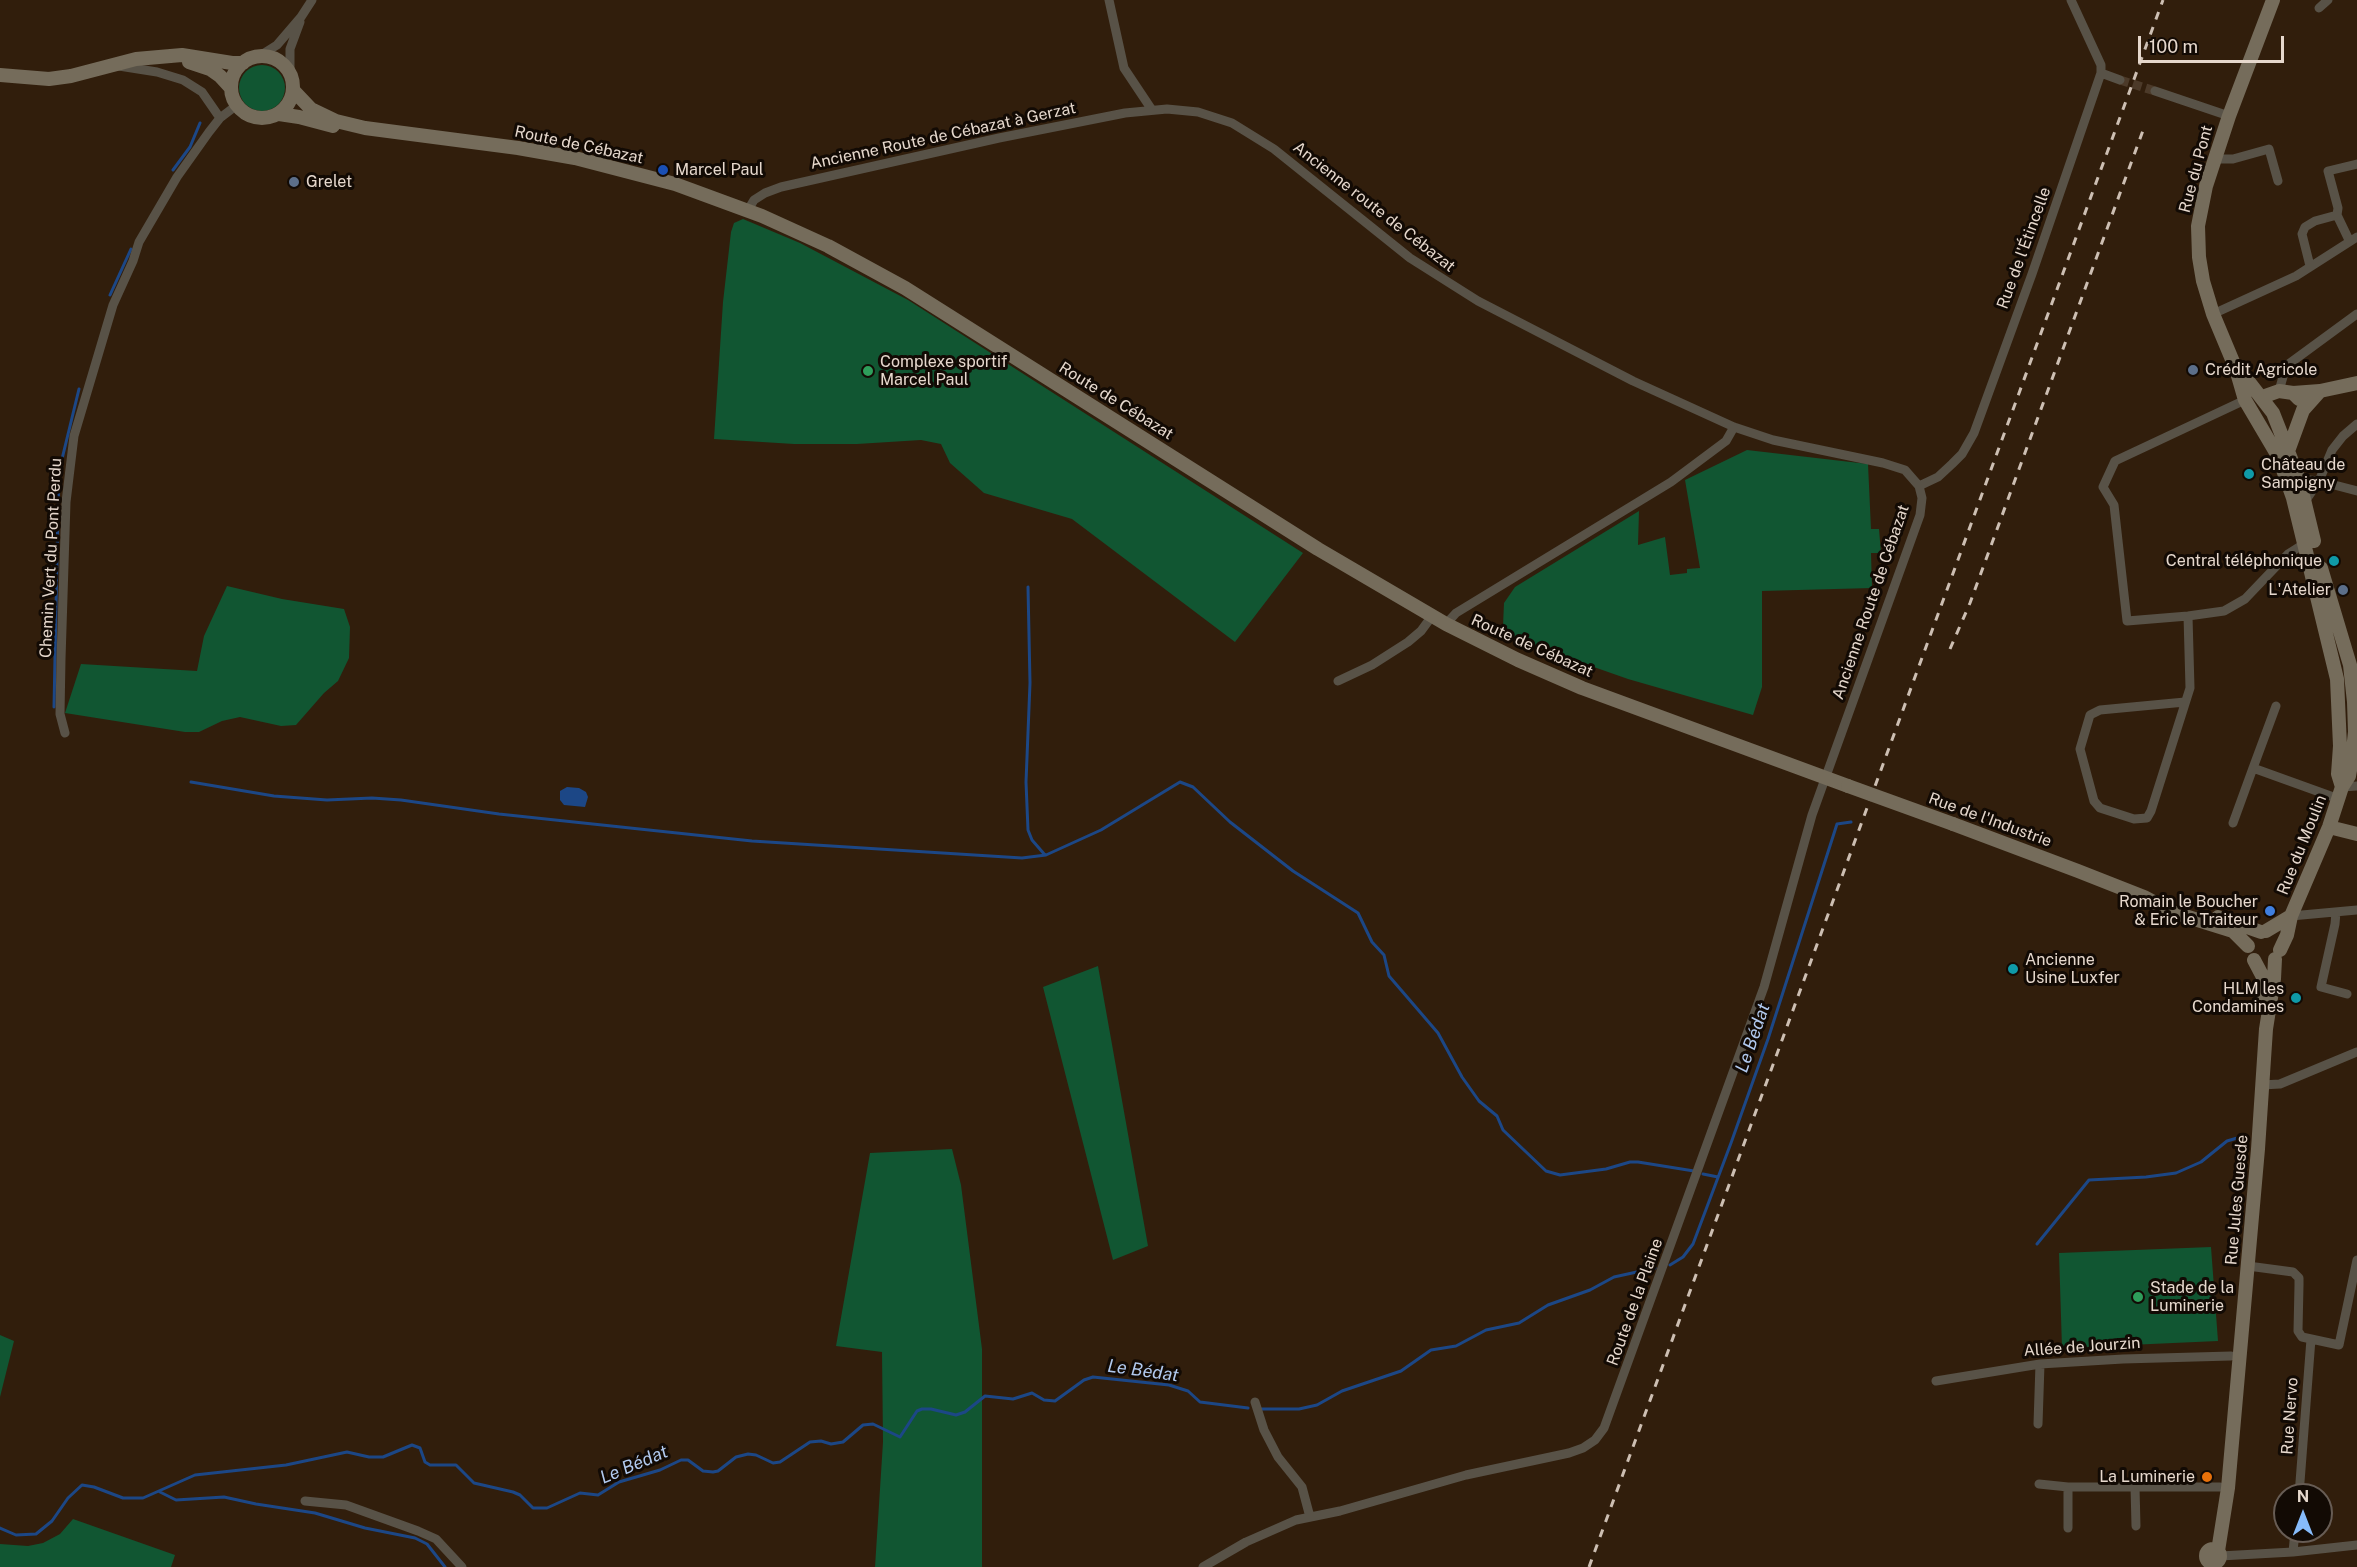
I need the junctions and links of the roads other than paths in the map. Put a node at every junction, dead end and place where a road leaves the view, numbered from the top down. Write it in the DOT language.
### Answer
graph roads {
  1 [pos="312,0"];
  2 [pos="1109,0"];
  3 [pos="2071,0"];
  4 [pos="2264,0"];
  5 [pos="2272,0"];
  6 [pos="2328,0"];
  7 [pos="2319,8"];
  8 [pos="302,17"];
  9 [pos="160,57"];
  10 [pos="258,57"];
  11 [pos="243,63"];
  12 [pos="111,65"];
  13 [pos="290,74"];
  14 [pos="2101,74"];
  15 [pos="0,75"];
  16 [pos="2120,80"];
  17 [pos="231,88"];
  18 [pos="293,90"];
  19 [pos="2155,91"];
  20 [pos="237,105"];
  21 [pos="1152,110"];
  22 [pos="279,114"];
  23 [pos="2229,116"];
  24 [pos="220,118"];
  25 [pos="365,128"];
  26 [pos="2214,159"];
  27 [pos="2357,164"];
  28 [pos="2278,181"];
  29 [pos="748,210"];
  30 [pos="2337,215"];
  31 [pos="2353,238"];
  32 [pos="2310,266"];
  33 [pos="2213,314"];
  34 [pos="2357,314"];
  35 [pos="2236,369"];
  36 [pos="2357,383"];
  37 [pos="2320,391"];
  38 [pos="2286,392"];
  39 [pos="2262,397"];
  40 [pos="2245,400"];
  41 [pos="2303,410"];
  42 [pos="2254,414"];
  43 [pos="2357,424"];
  44 [pos="1734,427"];
  45 [pos="2265,431"];
  46 [pos="2288,432"];
  47 [pos="2291,467"];
  48 [pos="2319,481"];
  49 [pos="1919,486"];
  50 [pos="2357,491"];
  51 [pos="2306,500"];
  52 [pos="2309,541"];
  53 [pos="1432,616"];
  54 [pos="2187,616"];
  55 [pos="1446,624"];
  56 [pos="2353,665"];
  57 [pos="2337,679"];
  58 [pos="1338,681"];
  59 [pos="2339,696"];
  60 [pos="2185,702"];
  61 [pos="2356,702"];
  62 [pos="2276,706"];
  63 [pos="2356,731"];
  64 [pos="65,733"];
  65 [pos="2253,768"];
  66 [pos="1824,777"];
  67 [pos="2357,786"];
  68 [pos="2340,793"];
  69 [pos="2233,823"];
  70 [pos="2329,827"];
  71 [pos="2357,834"];
  72 [pos="2144,897"];
  73 [pos="2357,910"];
  74 [pos="2336,912"];
  75 [pos="2291,915"];
  76 [pos="2264,931"];
  77 [pos="2248,946"];
  78 [pos="2277,954"];
  79 [pos="2254,960"];
  80 [pos="2348,994"];
  81 [pos="2357,1053"];
  82 [pos="2262,1085"];
  83 [pos="2357,1260"];
  84 [pos="2248,1266"];
  85 [pos="2311,1339"];
  86 [pos="2231,1356"];
  87 [pos="2040,1364"];
  88 [pos="1936,1381"];
  89 [pos="1255,1402"];
  90 [pos="2038,1424"];
  91 [pos="2300,1483"];
  92 [pos="2039,1484"];
  93 [pos="2068,1487"];
  94 [pos="2135,1487"];
  95 [pos="2220,1487"];
  96 [pos="305,1501"];
  97 [pos="1310,1517"];
  98 [pos="2136,1526"];
  99 [pos="2068,1528"];
  100 [pos="2294,1543"];
  101 [pos="2357,1545"];
  102 [pos="2293,1552"];
  103 [pos="2213,1559"];
  104 [pos="462,1567"];
  105 [pos="1203,1567"];
  1 -- 8 [label="street"];
  2 -- 21 [label="street"];
  3 -- 14 [label="street"];
  4 -- 23 [label="main road, Rue du Pont"];
  5 -- 23 [label="main road, Rue du Pont"];
  6 -- 7 [label="street"];
  8 -- 10 [label="street"];
  8 -- 13 [label="street"];
  9 -- 11 [label="main road"];
  9 -- 12 [label="main road"];
  9 -- 17 [label="main road"];
  10 -- 11 [label="main road"];
  10 -- 13 [label="main road"];
  11 -- 17 [label="main road"];
  12 -- 15 [label="main road"];
  12 -- 24 [label="street"];
  13 -- 18 [label="main road"];
  14 -- 16 [label="street"];
  14 -- 49 [label="street, Rue de l'Étincelle"];
  17 -- 20 [label="main road"];
  18 -- 22 [label="main road"];
  18 -- 25 [label="main road, Route de Cébazat"];
  19 -- 23 [label="street"];
  20 -- 22 [label="main road"];
  20 -- 24 [label="street, Chemin Vert du Pont Perdu"];
  21 -- 29 [label="street, Ancienne Route de Cébazat à Gerzat"];
  21 -- 44 [label="street, Ancienne route de Cébazat"];
  22 -- 25 [label="main road, Route de Cébazat"];
  23 -- 26 [label="main road, Rue du Pont"];
  24 -- 64 [label="street, Chemin Vert du Pont Perdu"];
  25 -- 29 [label="main road, Route de Cébazat"];
  26 -- 28 [label="street"];
  26 -- 33 [label="main road, Rue du Pont"];
  27 -- 30 [label="street"];
  29 -- 53 [label="main road, Route de Cébazat"];
  30 -- 31 [label="street"];
  30 -- 32 [label="street"];
  31 -- 32 [label="street"];
  32 -- 33 [label="street"];
  33 -- 35 [label="main road, Rue du Pont"];
  34 -- 38 [label="street"];
  35 -- 39 [label="main road"];
  35 -- 40 [label="main road"];
  36 -- 37 [label="main road"];
  37 -- 38 [label="main road"];
  37 -- 41 [label="main road"];
  38 -- 39 [label="main road"];
  38 -- 41 [label="main road"];
  39 -- 42 [label="main road"];
  39 -- 46 [label="main road"];
  40 -- 42 [label="main road"];
  40 -- 54 [label="street"];
  41 -- 46 [label="main road"];
  42 -- 45 [label="main road"];
  43 -- 48 [label="street"];
  44 -- 49 [label="street, Ancienne Route de Cébazat"];
  44 -- 55 [label="street"];
  45 -- 46 [label="main road"];
  45 -- 47 [label="main road"];
  46 -- 47 [label="main road"];
  47 -- 48 [label="street"];
  47 -- 51 [label="main road, Rue du Moulin"];
  47 -- 52 [label="main road, Rue du Moulin"];
  48 -- 50 [label="street"];
  48 -- 51 [label="street"];
  49 -- 66 [label="street, Ancienne Route de Cébazat"];
  51 -- 52 [label="main road, Rue du Moulin"];
  52 -- 54 [label="street"];
  52 -- 56 [label="main road, Rue du Moulin"];
  52 -- 57 [label="main road, Rue du Moulin"];
  53 -- 55 [label="main road, Route de Cébazat"];
  53 -- 58 [label="street"];
  54 -- 60 [label="street"];
  55 -- 66 [label="main road, Route de Cébazat"];
  56 -- 57 [label="main road"];
  56 -- 61 [label="main road, Rue du Moulin"];
  57 -- 59 [label="main road, Rue du Moulin"];
  59 -- 61 [label="main road"];
  59 -- 68 [label="main road, Rue du Moulin"];
  60 -- 60 [label="street"];
  61 -- 63 [label="main road, Rue du Moulin"];
  62 -- 65 [label="street"];
  63 -- 68 [label="main road, Rue du Moulin"];
  65 -- 68 [label="street"];
  65 -- 69 [label="street"];
  66 -- 72 [label="main road, Rue de l'Industrie, bridge"];
  66 -- 97 [label="street, Route de la Plaine"];
  67 -- 68 [label="street"];
  68 -- 70 [label="main road, Rue du Moulin"];
  70 -- 71 [label="main road"];
  70 -- 75 [label="main road, Rue du Moulin"];
  72 -- 76 [label="main road, Rue de l'Industrie"];
  72 -- 77 [label="main road, Rue de l'Industrie"];
  73 -- 74 [label="street"];
  74 -- 75 [label="street"];
  74 -- 80 [label="street"];
  75 -- 76 [label="main road, Rue du Moulin"];
  75 -- 78 [label="main road, Rue du Moulin"];
  76 -- 77 [label="main road"];
  76 -- 78 [label="main road"];
  77 -- 79 [label="main road"];
  78 -- 79 [label="main road"];
  78 -- 82 [label="main road, Rue Jules Guesde"];
  79 -- 86 [label="main road, Rue Jules Guesde"];
  81 -- 82 [label="street"];
  82 -- 84 [label="main road, Rue Jules Guesde"];
  83 -- 85 [label="street"];
  84 -- 85 [label="street"];
  84 -- 103 [label="main road, Rue Jules Guesde"];
  85 -- 91 [label="street, Rue Nervo"];
  86 -- 87 [label="street, Allée de Jourzin"];
  86 -- 95 [label="main road, Rue Jules Guesde"];
  87 -- 88 [label="street, Allée de Jourzin"];
  87 -- 90 [label="street"];
  89 -- 97 [label="street"];
  92 -- 93 [label="street"];
  93 -- 94 [label="street"];
  93 -- 99 [label="street"];
  94 -- 95 [label="street"];
  94 -- 98 [label="street"];
  95 -- 103 [label="main road, Rue Jules Guesde"];
  96 -- 104 [label="street"];
  97 -- 105 [label="street, Route de la Plaine"];
  100 -- 102 [label="street"];
  101 -- 102 [label="street"];
  102 -- 103 [label="street"];
}
